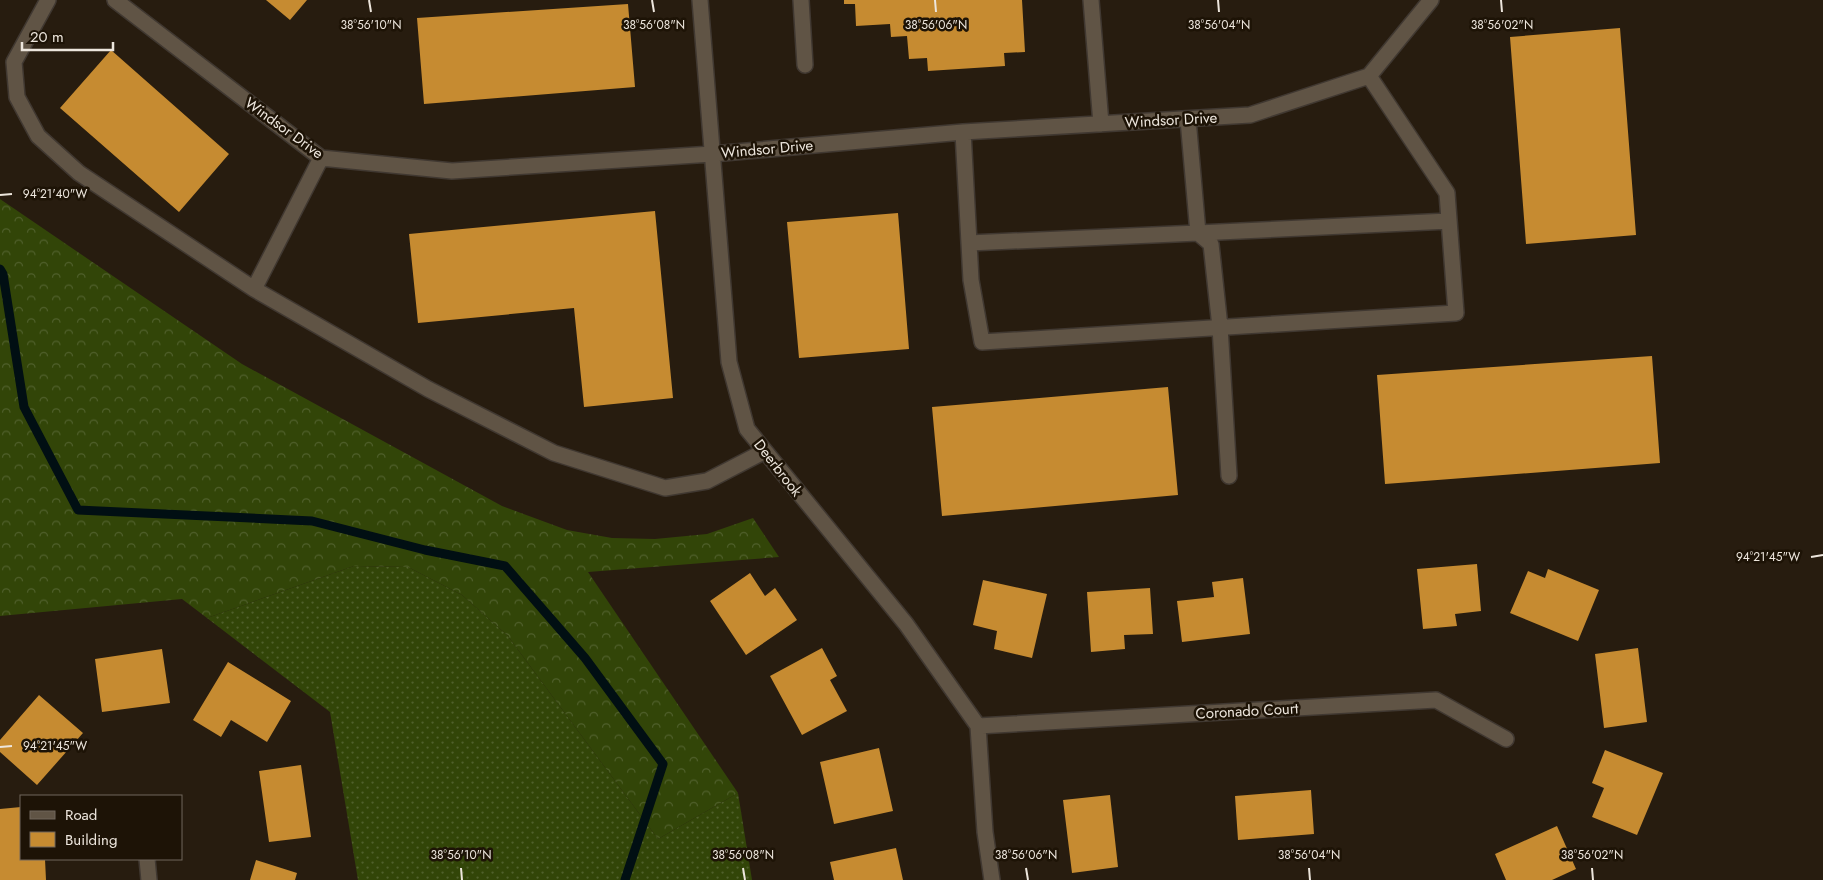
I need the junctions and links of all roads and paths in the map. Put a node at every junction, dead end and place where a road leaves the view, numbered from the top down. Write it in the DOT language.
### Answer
graph roads {
  1 [pos="48,0"];
  2 [pos="115,0"];
  3 [pos="700,0"];
  4 [pos="801,0"];
  5 [pos="1091,0"];
  6 [pos="1430,0"];
  7 [pos="806,65"];
  8 [pos="1369,76"];
  9 [pos="1188,119"];
  10 [pos="1101,124"];
  11 [pos="963,132"];
  12 [pos="712,154"];
  13 [pos="321,158"];
  14 [pos="1448,221"];
  15 [pos="1198,233"];
  16 [pos="969,243"];
  17 [pos="254,288"];
  18 [pos="1220,327"];
  19 [pos="765,451"];
  20 [pos="1229,476"];
  21 [pos="978,726"];
  22 [pos="1506,739"];
  23 [pos="147,860"];
  24 [pos="149,880"];
  25 [pos="992,880"];
  1 -- 17 [label="street"];
  2 -- 13 [label="street, Windsor Drive"];
  3 -- 12 [label="street, Deerbrook"];
  4 -- 7 [label="street"];
  5 -- 10 [label="street"];
  6 -- 8 [label="street"];
  8 -- 9 [label="street, Windsor Drive"];
  8 -- 14 [label="street"];
  9 -- 10 [label="street, Windsor Drive"];
  9 -- 15 [label="street"];
  10 -- 11 [label="street, Windsor Drive"];
  11 -- 12 [label="street, Windsor Drive"];
  11 -- 16 [label="street"];
  12 -- 13 [label="street, Windsor Drive"];
  12 -- 19 [label="street, Deerbrook"];
  13 -- 17 [label="street"];
  14 -- 15 [label="street"];
  14 -- 18 [label="street"];
  15 -- 16 [label="street"];
  15 -- 18 [label="street"];
  16 -- 18 [label="street"];
  17 -- 19 [label="street"];
  18 -- 20 [label="street"];
  19 -- 21 [label="street, Deerbrook"];
  21 -- 22 [label="street, Coronado Court"];
  21 -- 25 [label="street"];
  23 -- 24 [label="street"];
}
